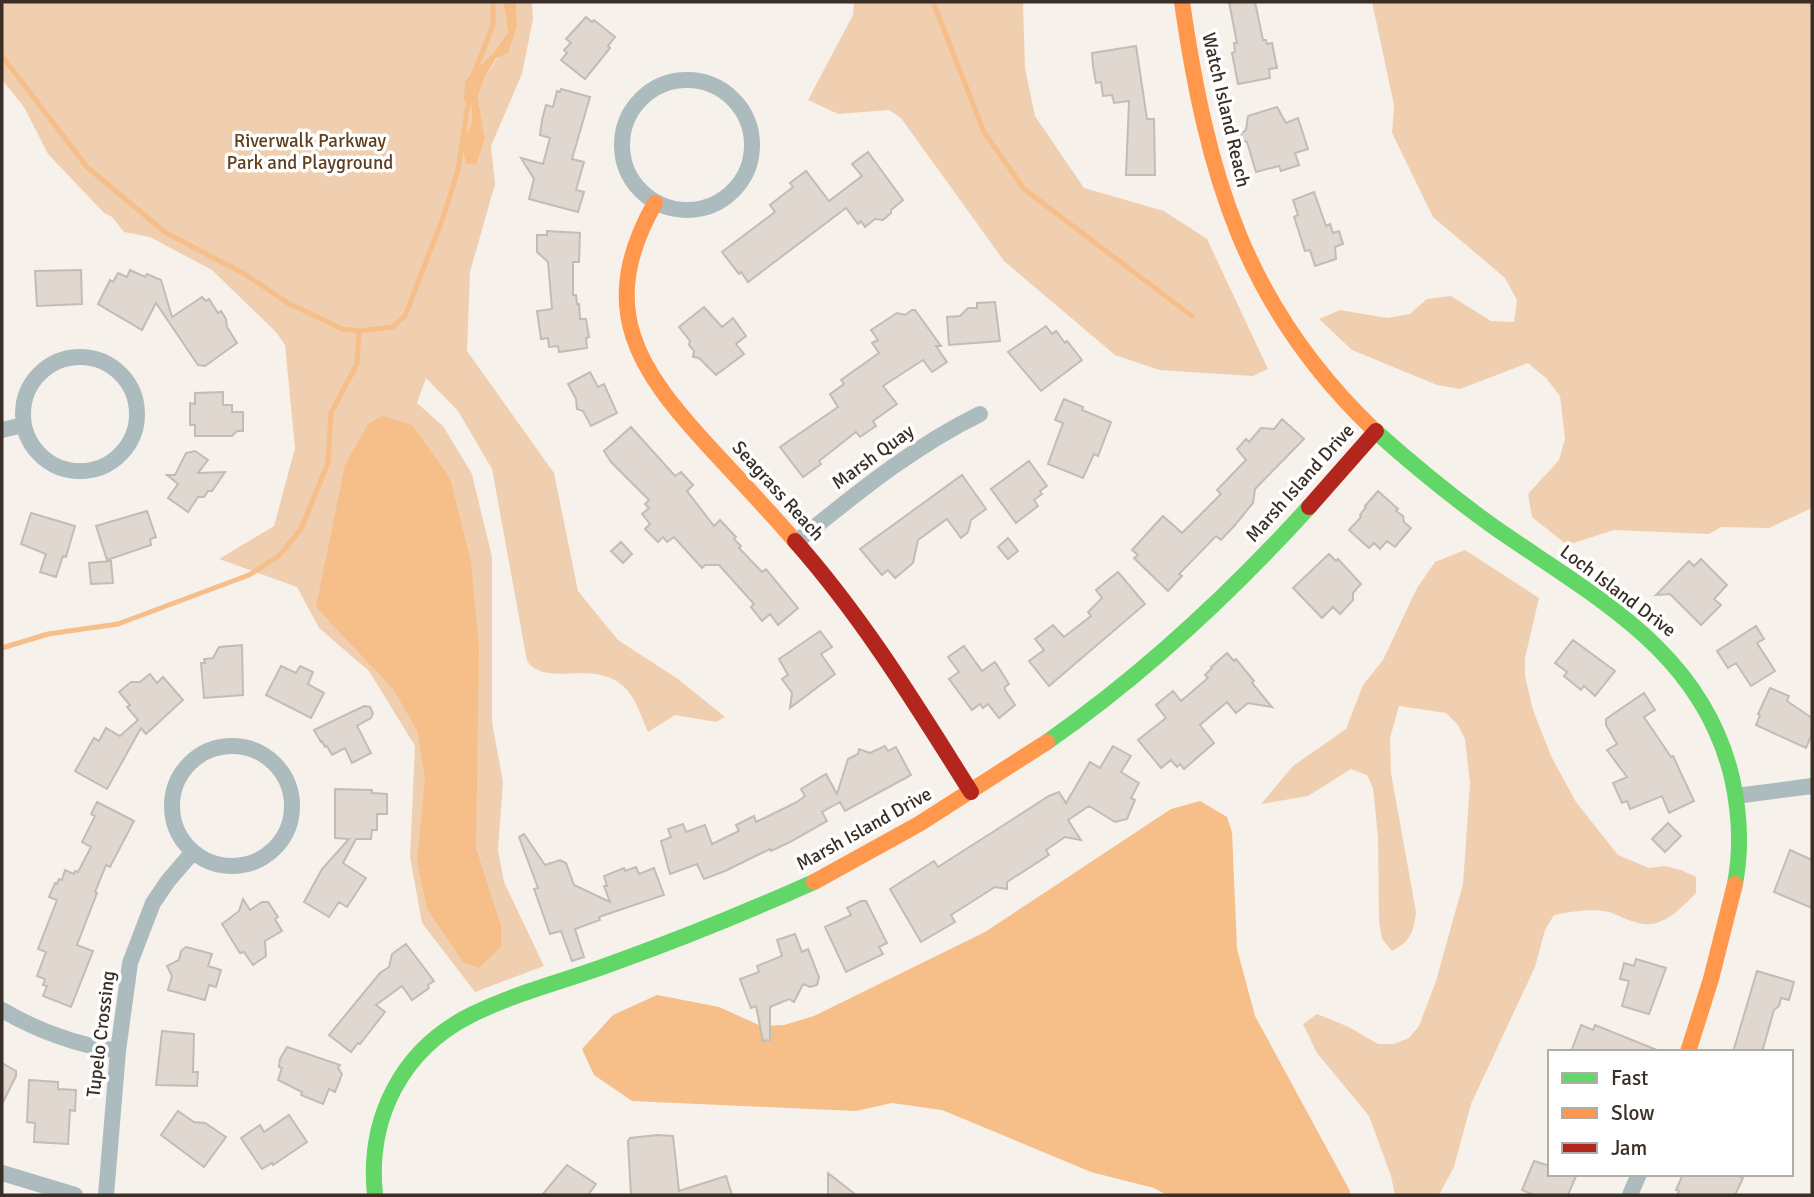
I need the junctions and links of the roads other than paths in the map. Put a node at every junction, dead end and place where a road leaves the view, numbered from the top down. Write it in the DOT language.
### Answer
graph roads {
  1 [pos="1182,2"];
  2 [pos="655,203"];
  3 [pos="980,414"];
  4 [pos="23,425"];
  5 [pos="2,430"];
  6 [pos="1376,430"];
  7 [pos="796,542"];
  8 [pos="1812,786"];
  9 [pos="971,792"];
  10 [pos="1736,796"];
  11 [pos="192,853"];
  12 [pos="2,1010"];
  13 [pos="1689,1050"];
  14 [pos="118,1051"];
  15 [pos="2,1173"];
  16 [pos="1638,1176"];
  17 [pos="75,1195"];
  18 [pos="106,1195"];
  19 [pos="375,1195"];
  20 [pos="1630,1195"];
  1 -- 6 [label="street, Watch Island Reach"];
  2 -- 2 [label="street"];
  2 -- 7 [label="street, Seagrass Reach"];
  3 -- 7 [label="street, Marsh Quay"];
  4 -- 4 [label="street"];
  4 -- 5 [label="street"];
  6 -- 9 [label="street, Marsh Island Drive"];
  6 -- 10 [label="street, Loch Island Drive"];
  7 -- 9 [label="street, Seagrass Reach"];
  8 -- 10 [label="street"];
  9 -- 19 [label="street, Marsh Island Drive"];
  10 -- 13 [label="street, Loch Island Drive"];
  11 -- 11 [label="street"];
  11 -- 14 [label="street, Tupelo Crossing"];
  12 -- 14 [label="street"];
  14 -- 18 [label="street, Tupelo Crossing"];
  15 -- 17 [label="street"];
  16 -- 20 [label="street"];
}
